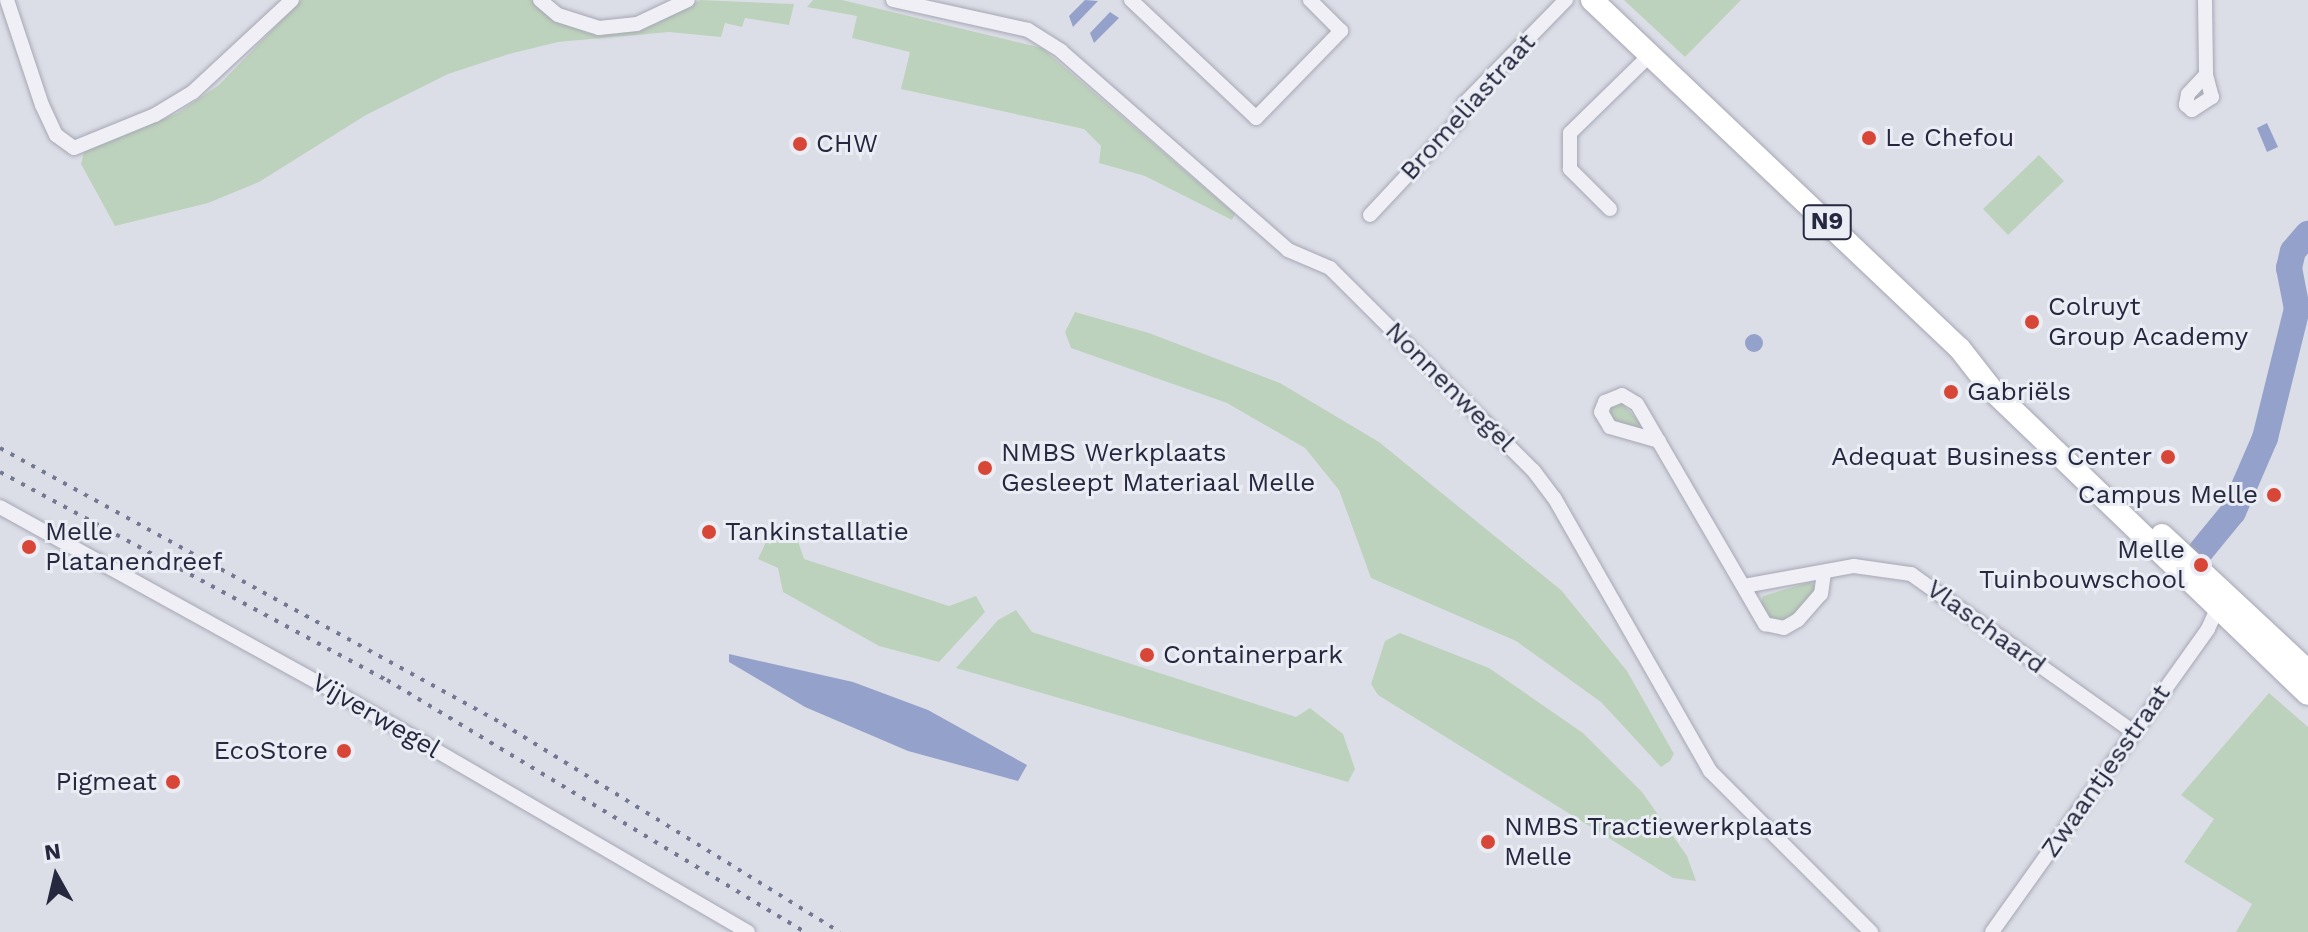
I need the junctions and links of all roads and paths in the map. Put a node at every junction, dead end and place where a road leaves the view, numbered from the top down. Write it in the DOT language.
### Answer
graph roads {
  1 [pos="7,0"];
  2 [pos="292,0"];
  3 [pos="540,0"];
  4 [pos="688,0"];
  5 [pos="893,0"];
  6 [pos="1131,0"];
  7 [pos="1310,0"];
  8 [pos="1566,0"];
  9 [pos="1592,0"];
  10 [pos="2205,0"];
  11 [pos="1650,55"];
  12 [pos="2206,75"];
  13 [pos="1610,209"];
  14 [pos="1370,215"];
  15 [pos="1967,357"];
  16 [pos="1659,441"];
  17 [pos="0,507"];
  18 [pos="1824,573"];
  19 [pos="2215,584"];
  20 [pos="1744,586"];
  21 [pos="2219,610"];
  22 [pos="2246,614"];
  23 [pos="2308,671"];
  24 [pos="2308,694"];
  25 [pos="2133,732"];
  26 [pos="748,932"];
  27 [pos="1871,932"];
  28 [pos="1992,932"];
  1 -- 2 [label="street"];
  3 -- 4 [label="street"];
  5 -- 27 [label="street, Nonnenwegel"];
  6 -- 7 [label="street"];
  8 -- 14 [label="street, Bromeliastraat"];
  9 -- 11 [label="main road, N9"];
  10 -- 12 [label="street"];
  11 -- 13 [label="street"];
  11 -- 15 [label="main road, N9"];
  15 -- 19 [label="main road, N9"];
  15 -- 21 [label="main road, N9"];
  16 -- 20 [label="street"];
  17 -- 26 [label="street, Vijverwegel"];
  18 -- 20 [label="street, Vlaschaard"];
  18 -- 20 [label="street"];
  18 -- 25 [label="street, Vlaschaard"];
  19 -- 21 [label="street"];
  19 -- 22 [label="main road, N9"];
  21 -- 22 [label="street"];
  21 -- 24 [label="main road, N9"];
  21 -- 25 [label="street, Zwaantjesstraat"];
  22 -- 23 [label="main road, N9"];
  25 -- 28 [label="street, Zwaantjesstraat"];
}
